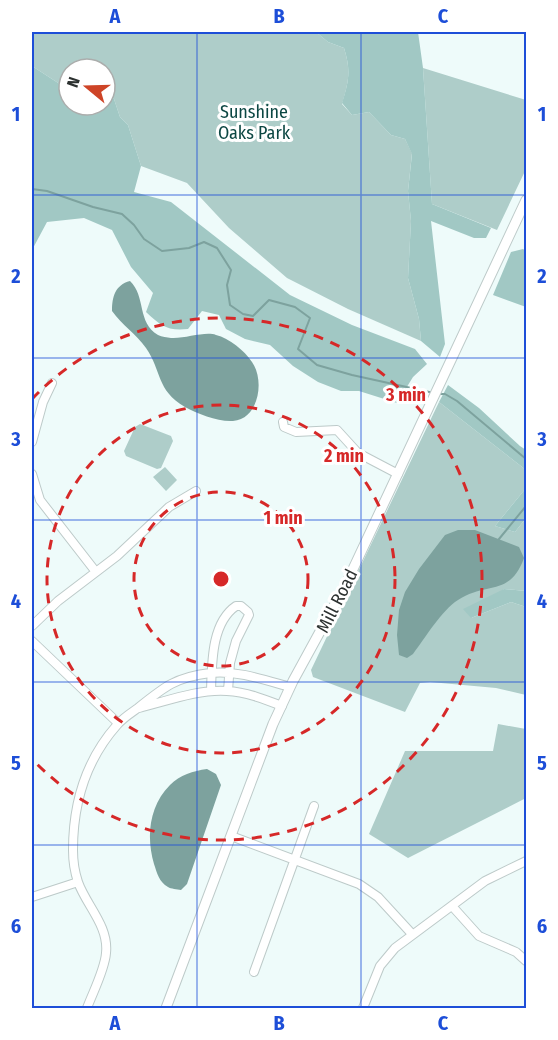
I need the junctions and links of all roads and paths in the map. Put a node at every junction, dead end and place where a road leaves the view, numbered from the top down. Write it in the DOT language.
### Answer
graph roads {
  1 [pos="526,200"];
  2 [pos="52,383"];
  3 [pos="283,422"];
  4 [pos="32,442"];
  5 [pos="32,474"];
  6 [pos="398,474"];
  7 [pos="196,491"];
  8 [pos="96,572"];
  9 [pos="32,626"];
  10 [pos="32,641"];
  11 [pos="212,673"];
  12 [pos="230,673"];
  13 [pos="290,687"];
  14 [pos="211,691"];
  15 [pos="228,691"];
  16 [pos="282,706"];
  17 [pos="138,708"];
  18 [pos="118,723"];
  19 [pos="314,806"];
  20 [pos="231,836"];
  21 [pos="294,860"];
  22 [pos="526,861"];
  23 [pos="78,882"];
  24 [pos="32,897"];
  25 [pos="452,906"];
  26 [pos="412,934"];
  27 [pos="526,961"];
  28 [pos="254,972"];
  29 [pos="87,1008"];
  30 [pos="166,1008"];
  31 [pos="363,1008"];
  1 -- 6 [label="street, Mill Road"];
  2 -- 4 [label="street"];
  3 -- 6 [label="street"];
  5 -- 8 [label="street"];
  6 -- 13 [label="street, Mill Road"];
  7 -- 8 [label="street"];
  8 -- 9 [label="street"];
  10 -- 18 [label="street"];
  11 -- 12 [label="street"];
  11 -- 12 [label="street"];
  11 -- 14 [label="street"];
  11 -- 17 [label="street"];
  12 -- 13 [label="street"];
  12 -- 15 [label="street"];
  13 -- 16 [label="street, Mill Road"];
  14 -- 15 [label="street"];
  14 -- 17 [label="street"];
  15 -- 16 [label="street"];
  16 -- 20 [label="street, Mill Road"];
  17 -- 18 [label="street"];
  18 -- 23 [label="street"];
  19 -- 21 [label="street"];
  20 -- 21 [label="street"];
  20 -- 30 [label="street, Mill Road"];
  21 -- 26 [label="street"];
  21 -- 28 [label="street"];
  22 -- 25 [label="street"];
  23 -- 24 [label="street"];
  23 -- 29 [label="street"];
  25 -- 26 [label="street"];
  25 -- 27 [label="street"];
  26 -- 31 [label="street"];
}
